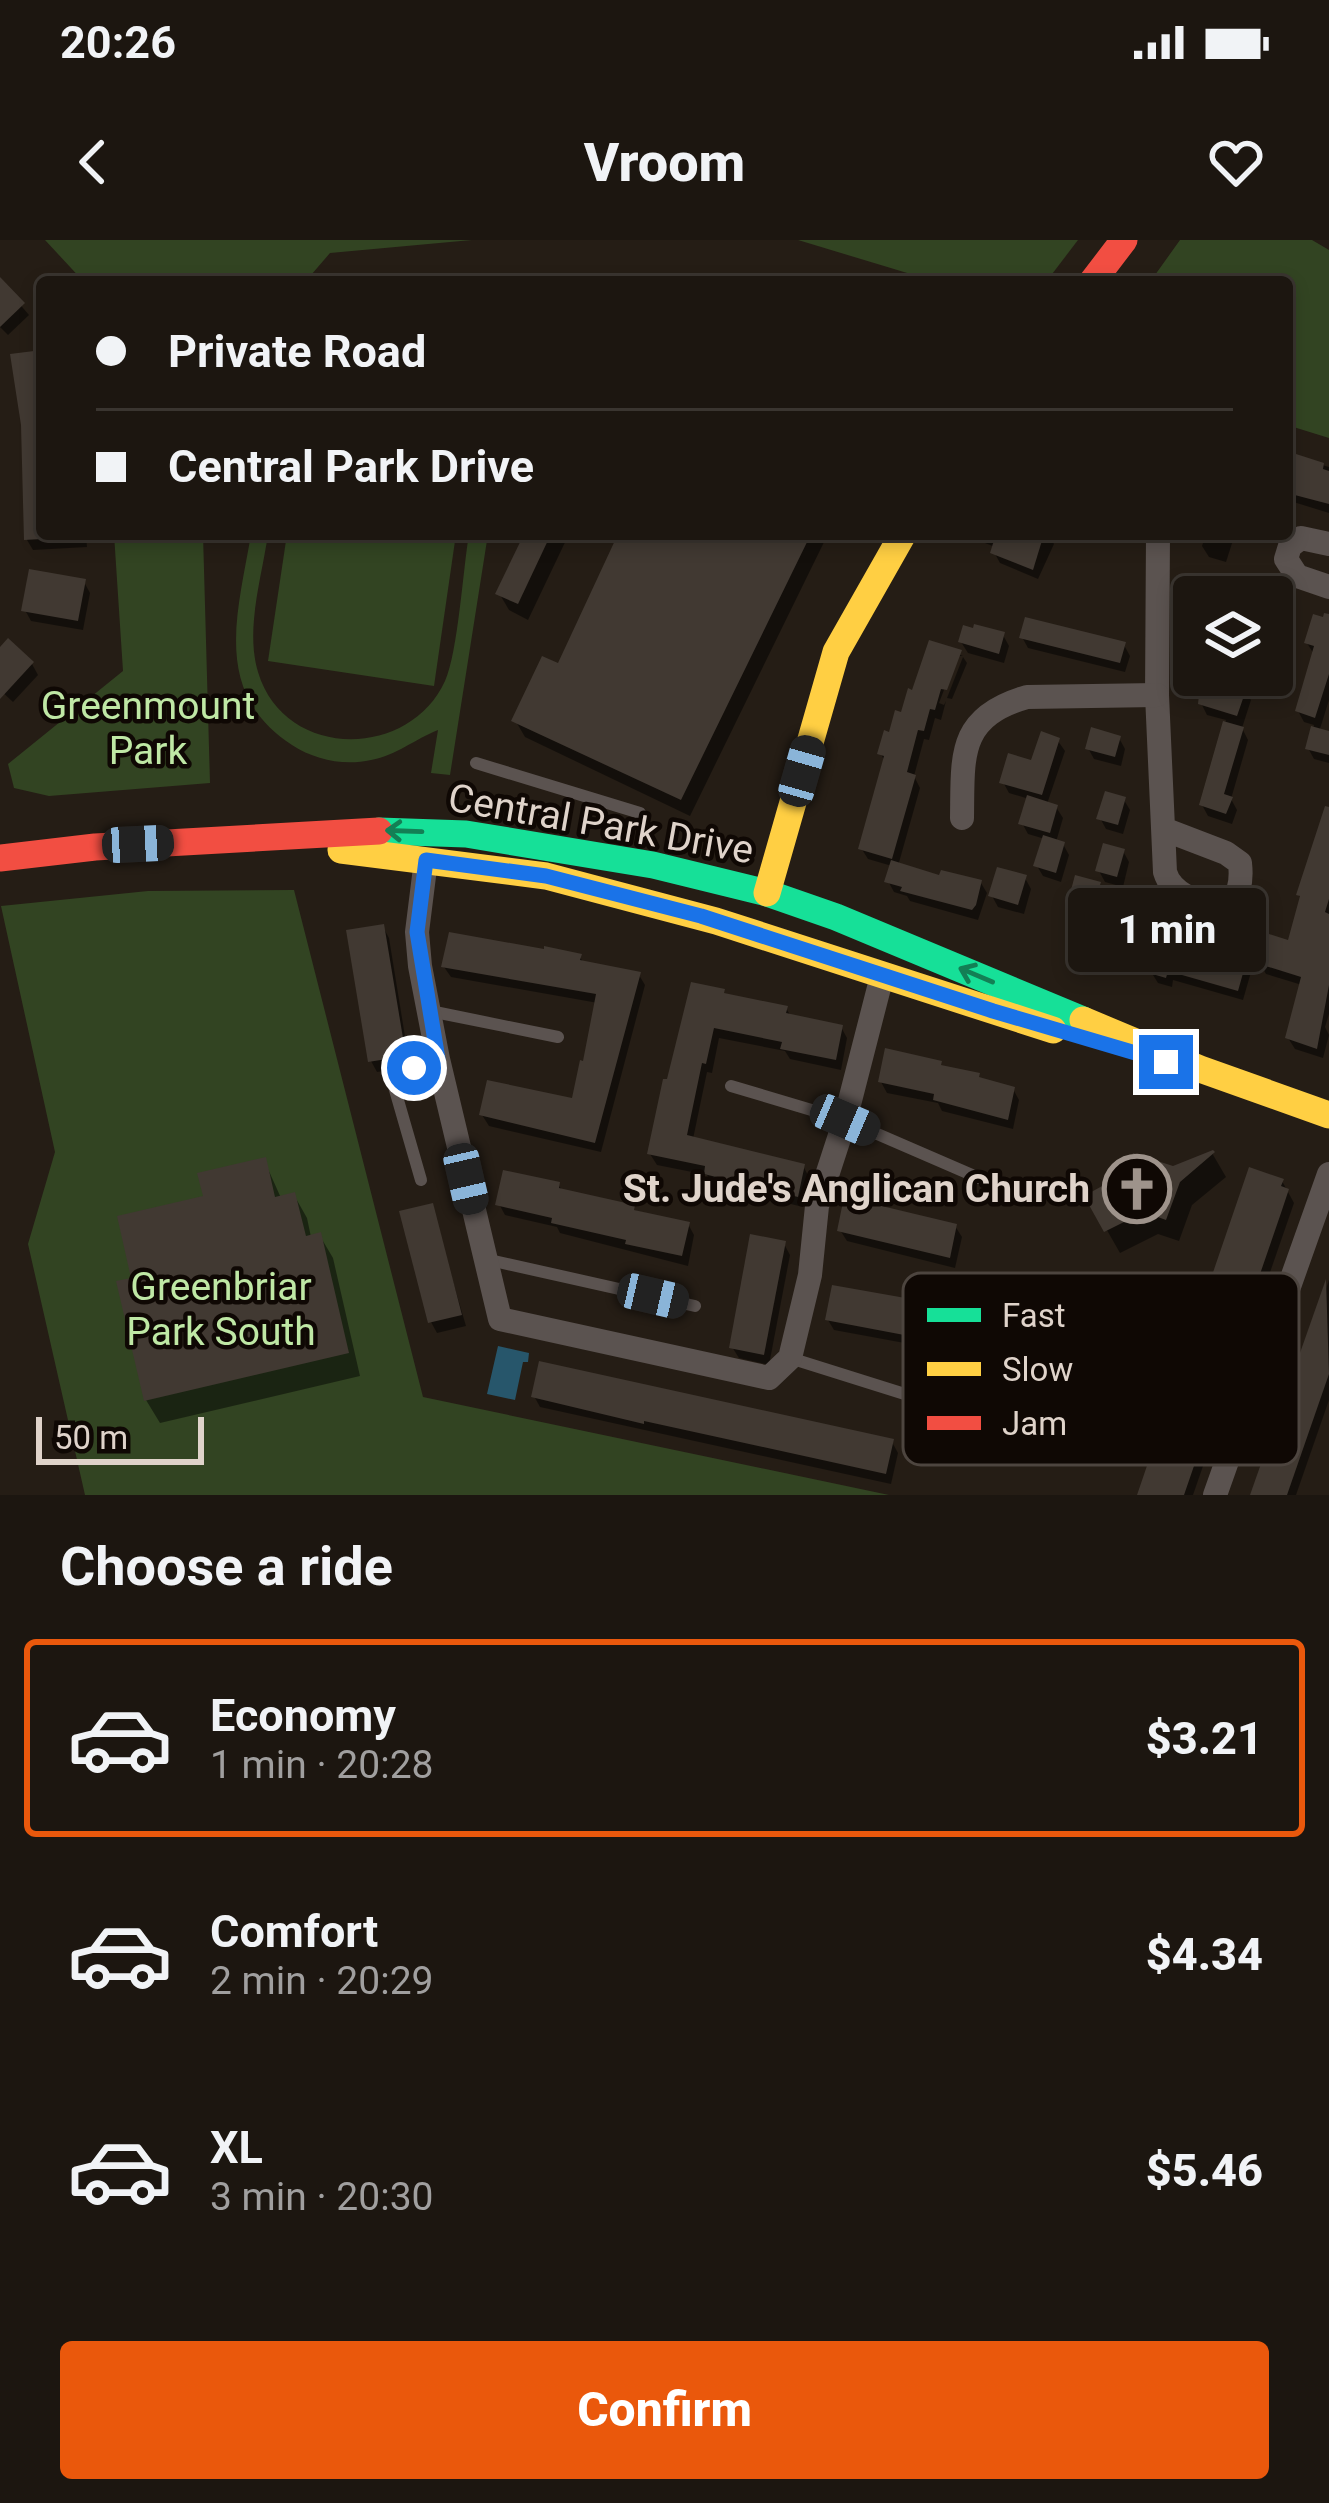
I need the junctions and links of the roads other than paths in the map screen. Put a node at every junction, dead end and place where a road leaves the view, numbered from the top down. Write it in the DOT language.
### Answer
graph roads {
  1 [pos="1124,240"];
  2 [pos="1097,276"];
  3 [pos="899,540"];
  4 [pos="1158,540"];
  5 [pos="1329,544"];
  6 [pos="1329,587"];
  7 [pos="1157,695"];
  8 [pos="476,763"];
  9 [pos="640,813"];
  10 [pos="962,818"];
  11 [pos="1166,830"];
  12 [pos="242,837"];
  13 [pos="0,858"];
  14 [pos="426,860"];
  15 [pos="767,893"];
  16 [pos="755,933"];
  17 [pos="882,976"];
  18 [pos="429,1011"];
  19 [pos="558,1037"];
  20 [pos="438,1059"];
  21 [pos="1200,1070"];
  22 [pos="731,1087"];
  23 [pos="1329,1115"];
  24 [pos="845,1120"];
  25 [pos="1329,1174"];
  26 [pos="979,1178"];
  27 [pos="421,1180"];
  28 [pos="484,1258"];
  29 [pos="1294,1273"];
  30 [pos="695,1306"];
  31 [pos="790,1358"];
  32 [pos="903,1393"];
  33 [pos="1226,1465"];
  34 [pos="1215,1495"];
  1 -- 2 [label="street"];
  3 -- 15 [label="street"];
  4 -- 7 [label="street"];
  5 -- 6 [label="street"];
  7 -- 10 [label="street"];
  7 -- 11 [label="street"];
  8 -- 9 [label="lane"];
  12 -- 13 [label="street, Central Park Drive"];
  12 -- 14 [label="street, Central Park Drive"];
  15 -- 12 [label="street, Central Park Drive, one-way"];
  14 -- 16 [label="street, Central Park Drive"];
  14 -- 18 [label="street"];
  15 -- 16 [label="street"];
  21 -- 15 [label="street, Central Park Drive, one-way"];
  16 -- 17 [label="street, Central Park Drive"];
  17 -- 21 [label="street, Central Park Drive"];
  17 -- 24 [label="street"];
  18 -- 19 [label="lane"];
  18 -- 20 [label="street"];
  20 -- 27 [label="lane"];
  20 -- 28 [label="street"];
  21 -- 23 [label="street, Central Park Drive"];
  22 -- 24 [label="lane"];
  24 -- 26 [label="lane"];
  24 -- 31 [label="street"];
  25 -- 29 [label="street"];
  28 -- 30 [label="lane"];
  28 -- 31 [label="street"];
  31 -- 32 [label="lane"];
  33 -- 34 [label="street"];
}
